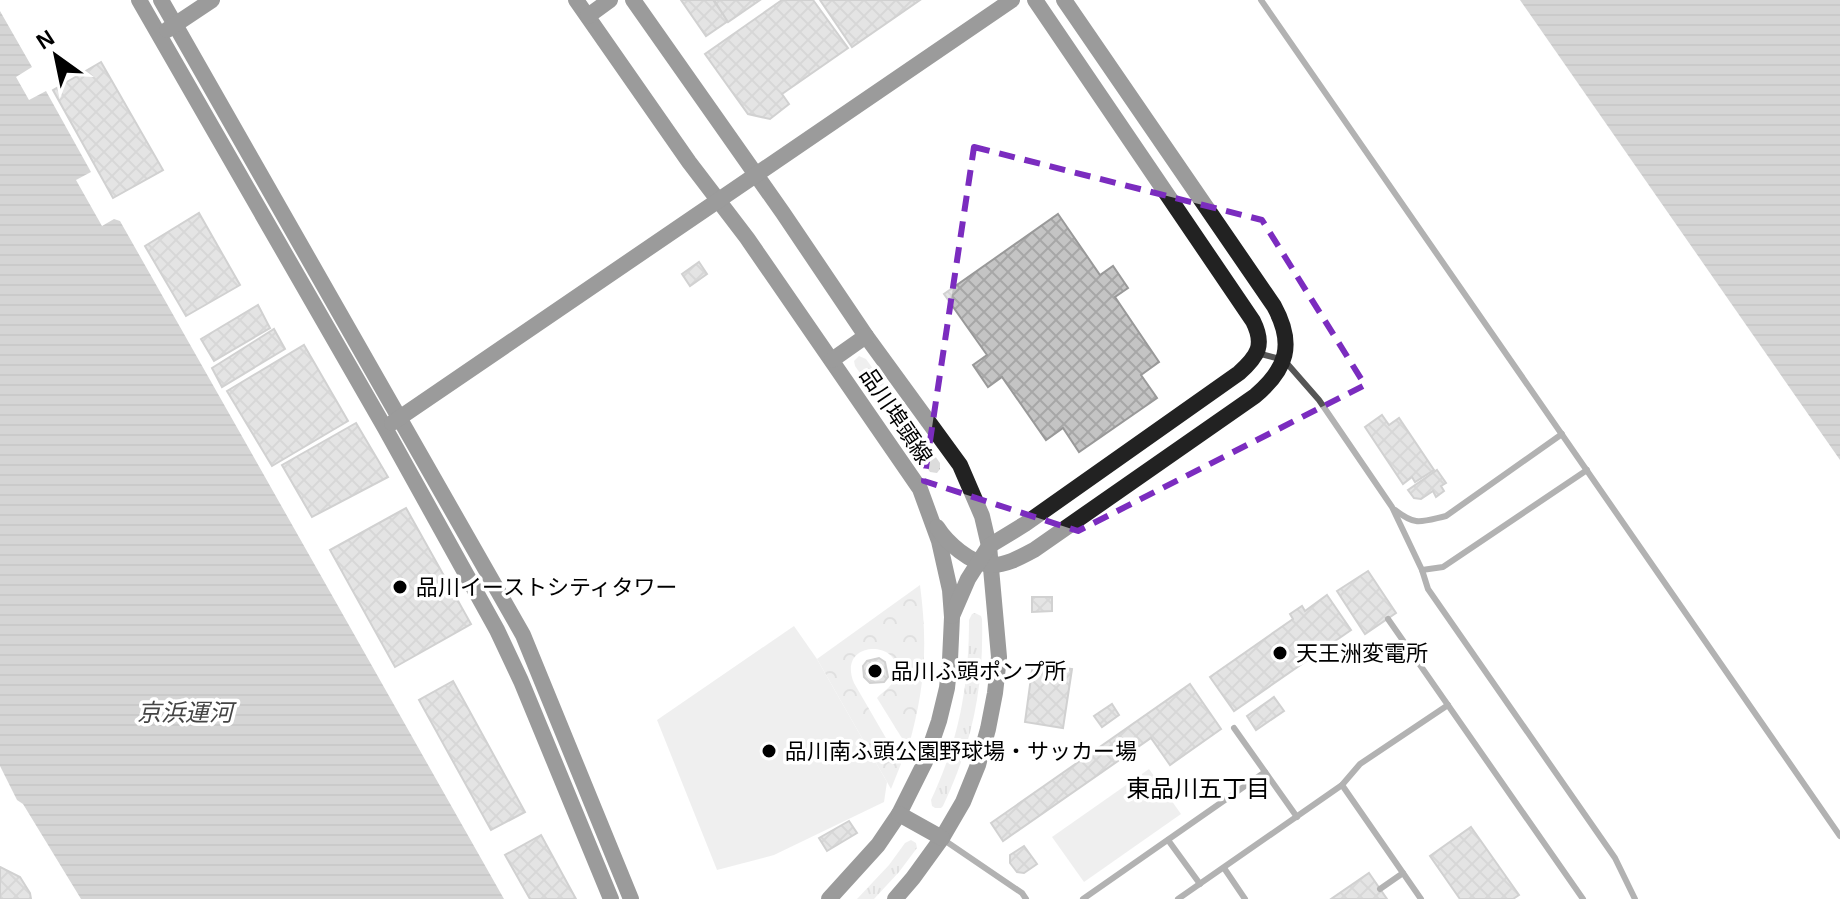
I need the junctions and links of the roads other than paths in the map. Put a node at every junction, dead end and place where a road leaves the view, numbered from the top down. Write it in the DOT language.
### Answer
graph roads {
  1 [pos="139,0"];
  2 [pos="161,0"];
  3 [pos="212,0"];
  4 [pos="576,0"];
  5 [pos="610,0"];
  6 [pos="633,0"];
  7 [pos="1012,0"];
  8 [pos="1035,0"];
  9 [pos="1064,0"];
  10 [pos="1261,0"];
  11 [pos="588,16"];
  12 [pos="176,25"];
  13 [pos="159,35"];
  14 [pos="756,175"];
  15 [pos="719,201"];
  16 [pos="866,336"];
  17 [pos="1257,353"];
  18 [pos="832,360"];
  19 [pos="1284,360"];
  20 [pos="392,423"];
  21 [pos="1562,434"];
  22 [pos="1587,470"];
  23 [pos="1392,507"];
  24 [pos="930,516"];
  25 [pos="989,546"];
  26 [pos="985,563"];
  27 [pos="1422,570"];
  28 [pos="952,617"];
  29 [pos="1388,619"];
  30 [pos="1448,705"];
  31 [pos="1234,728"];
  32 [pos="1265,772"];
  33 [pos="1342,785"];
  34 [pos="899,814"];
  35 [pos="1297,817"];
  36 [pos="1840,836"];
  37 [pos="942,838"];
  38 [pos="1168,840"];
  39 [pos="1224,868"];
  40 [pos="1403,873"];
  41 [pos="1200,884"];
  42 [pos="1380,889"];
  43 [pos="611,899"];
  44 [pos="631,899"];
  45 [pos="829,899"];
  46 [pos="895,899"];
  47 [pos="1026,899"];
  48 [pos="1083,899"];
  49 [pos="1178,899"];
  50 [pos="1245,899"];
  51 [pos="1421,899"];
  52 [pos="1583,899"];
  53 [pos="1635,899"];
  1 -- 13 [label="street"];
  2 -- 12 [label="street"];
  3 -- 12 [label="street"];
  4 -- 11 [label="street, 品川埠頭線"];
  5 -- 11 [label="street"];
  6 -- 14 [label="street, 品川埠頭線"];
  7 -- 14 [label="street"];
  8 -- 17 [label="street"];
  9 -- 19 [label="street"];
  10 -- 21 [label="lane"];
  11 -- 15 [label="street, 品川埠頭線"];
  12 -- 13 [label="street"];
  12 -- 20 [label="street"];
  13 -- 20 [label="street"];
  14 -- 15 [label="street"];
  14 -- 16 [label="street, 品川埠頭線"];
  15 -- 18 [label="street, 品川埠頭線"];
  15 -- 20 [label="street"];
  16 -- 18 [label="street"];
  16 -- 25 [label="street, 品川埠頭線"];
  17 -- 19 [label="lane"];
  17 -- 25 [label="street"];
  18 -- 24 [label="street, 品川埠頭線"];
  19 -- 23 [label="lane"];
  19 -- 26 [label="street"];
  20 -- 43 [label="street"];
  20 -- 44 [label="street"];
  21 -- 22 [label="lane"];
  21 -- 23 [label="lane"];
  22 -- 27 [label="lane"];
  22 -- 36 [label="lane"];
  23 -- 27 [label="lane"];
  24 -- 26 [label="street"];
  24 -- 28 [label="street, 品川埠頭線"];
  25 -- 26 [label="street, 品川埠頭線"];
  26 -- 28 [label="street"];
  26 -- 37 [label="street, 品川埠頭線"];
  27 -- 53 [label="lane"];
  28 -- 34 [label="street, 品川埠頭線"];
  29 -- 30 [label="lane"];
  30 -- 33 [label="lane"];
  30 -- 52 [label="lane"];
  31 -- 32 [label="lane"];
  32 -- 35 [label="lane"];
  32 -- 38 [label="lane"];
  33 -- 35 [label="lane"];
  33 -- 40 [label="lane"];
  34 -- 37 [label="street"];
  34 -- 45 [label="street, 品川埠頭線"];
  35 -- 39 [label="lane"];
  37 -- 46 [label="street, 品川埠頭線"];
  37 -- 47 [label="lane"];
  38 -- 41 [label="lane"];
  38 -- 48 [label="lane"];
  39 -- 41 [label="lane"];
  39 -- 50 [label="lane"];
  40 -- 42 [label="lane"];
  40 -- 51 [label="lane"];
  41 -- 49 [label="lane"];
}
